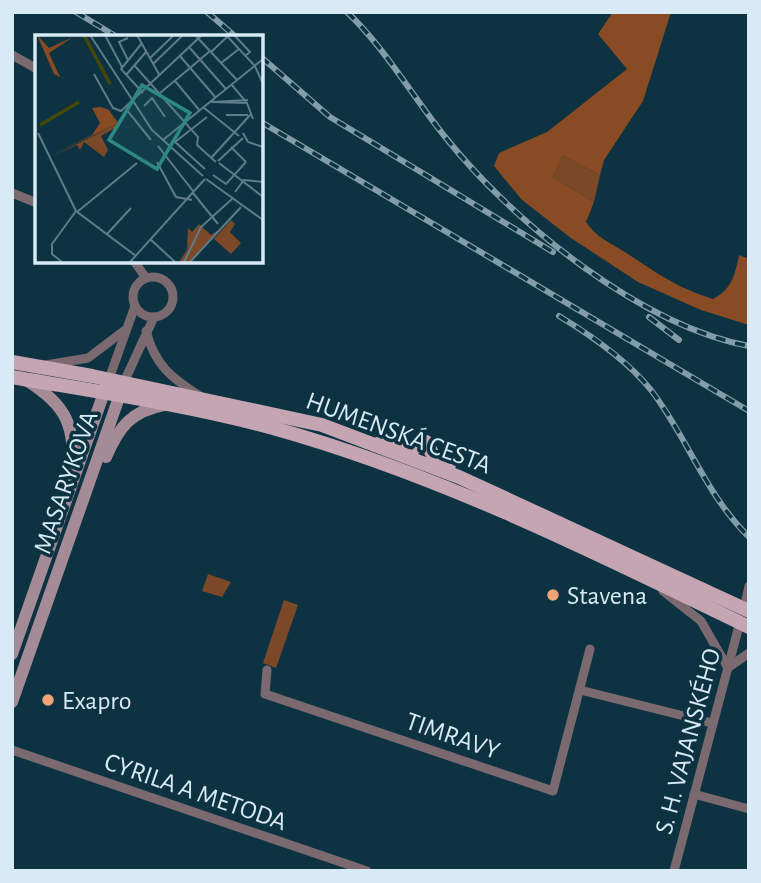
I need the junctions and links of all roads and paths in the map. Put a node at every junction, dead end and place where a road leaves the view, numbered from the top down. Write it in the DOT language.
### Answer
graph roads {
  1 [pos="12,55"];
  2 [pos="35,68"];
  3 [pos="12,193"];
  4 [pos="35,202"];
  5 [pos="135,262"];
  6 [pos="146,278"];
  7 [pos="135,306"];
  8 [pos="154,317"];
  9 [pos="125,330"];
  10 [pos="146,331"];
  11 [pos="12,362"];
  12 [pos="35,366"];
  13 [pos="19,378"];
  14 [pos="114,388"];
  15 [pos="204,398"];
  16 [pos="169,404"];
  17 [pos="375,445"];
  18 [pos="459,477"];
  19 [pos="91,481"];
  20 [pos="72,488"];
  21 [pos="640,575"];
  22 [pos="749,586"];
  23 [pos="745,617"];
  24 [pos="590,649"];
  25 [pos="749,653"];
  26 [pos="12,654"];
  27 [pos="728,668"];
  28 [pos="267,670"];
  29 [pos="580,690"];
  30 [pos="12,702"];
  31 [pos="712,723"];
  32 [pos="12,750"];
  33 [pos="694,794"];
  34 [pos="749,809"];
  35 [pos="367,871"];
  36 [pos="674,871"];
  1 -- 2 [label="street"];
  3 -- 4 [label="street"];
  5 -- 6 [label="street"];
  6 -- 7 [label="street"];
  6 -- 8 [label="street"];
  7 -- 8 [label="street"];
  7 -- 9 [label="street"];
  8 -- 10 [label="street"];
  9 -- 12 [label="street"];
  9 -- 14 [label="street"];
  10 -- 14 [label="street"];
  10 -- 15 [label="street"];
  11 -- 12 [label="main road, HUMENSKÁ CESTA"];
  12 -- 14 [label="main road, HUMENSKÁ CESTA"];
  13 -- 14 [label="main road, HUMENSKÁ CESTA"];
  13 -- 20 [label="main road"];
  14 -- 15 [label="main road, HUMENSKÁ CESTA"];
  14 -- 16 [label="main road, HUMENSKÁ CESTA"];
  14 -- 19 [label="main road, MASARYKOVA"];
  14 -- 20 [label="main road, MASARYKOVA"];
  15 -- 17 [label="main road, HUMENSKÁ CESTA"];
  16 -- 19 [label="main road"];
  16 -- 21 [label="main road, HUMENSKÁ CESTA"];
  17 -- 18 [label="main road, HUMENSKÁ CESTA"];
  17 -- 18 [label="main road"];
  18 -- 23 [label="main road, HUMENSKÁ CESTA"];
  19 -- 30 [label="main road, MASARYKOVA"];
  20 -- 26 [label="main road, MASARYKOVA"];
  21 -- 23 [label="main road, HUMENSKÁ CESTA"];
  21 -- 27 [label="street"];
  22 -- 23 [label="street, S. H. VAJANSKÉHO"];
  23 -- 27 [label="street, S. H. VAJANSKÉHO"];
  24 -- 29 [label="street, TIMRAVY"];
  25 -- 27 [label="street"];
  27 -- 31 [label="street, S. H. VAJANSKÉHO"];
  28 -- 29 [label="street, TIMRAVY"];
  29 -- 31 [label="street"];
  31 -- 33 [label="street, S. H. VAJANSKÉHO"];
  32 -- 35 [label="street, CYRILA A METODA"];
  33 -- 34 [label="street"];
  33 -- 36 [label="street, S. H. VAJANSKÉHO"];
}
